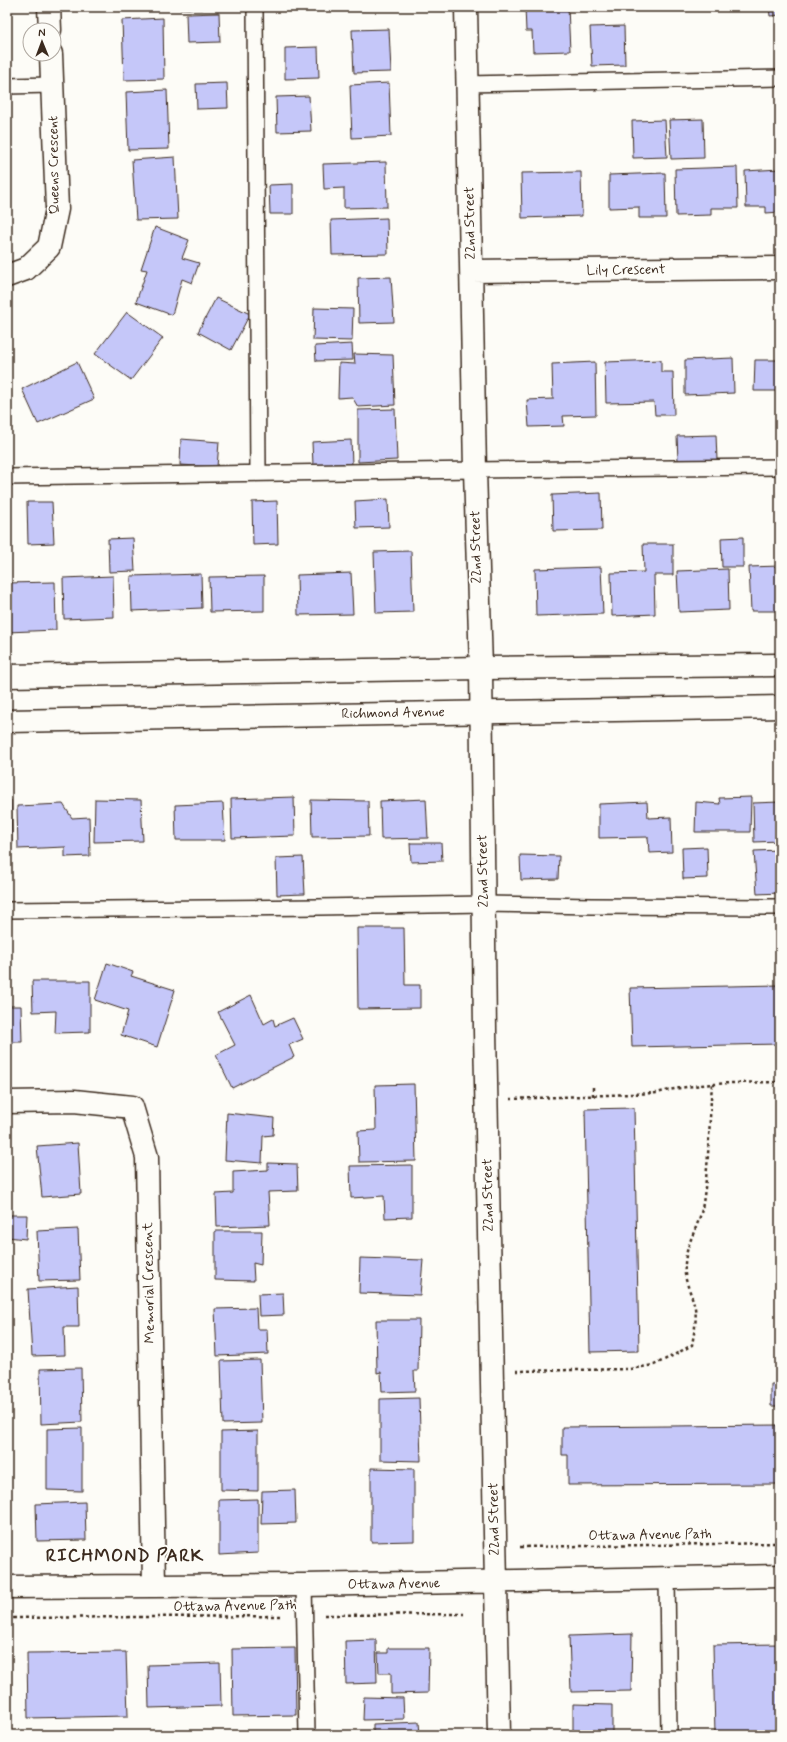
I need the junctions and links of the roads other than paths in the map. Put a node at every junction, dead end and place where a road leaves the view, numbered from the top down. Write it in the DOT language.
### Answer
graph roads {
  1 [pos="49,7"];
  2 [pos="255,7"];
  3 [pos="466,7"];
  4 [pos="50,22"];
  5 [pos="51,62"];
  6 [pos="780,78"];
  7 [pos="467,84"];
  8 [pos="52,85"];
  9 [pos="7,86"];
  10 [pos="780,268"];
  11 [pos="472,271"];
  12 [pos="7,276"];
  13 [pos="780,467"];
  14 [pos="474,470"];
  15 [pos="258,473"];
  16 [pos="7,477"];
  17 [pos="780,665"];
  18 [pos="481,668"];
  19 [pos="7,676"];
  20 [pos="780,707"];
  21 [pos="481,712"];
  22 [pos="7,721"];
  23 [pos="483,904"];
  24 [pos="780,907"];
  25 [pos="7,910"];
  26 [pos="7,1102"];
  27 [pos="780,1576"];
  28 [pos="666,1578"];
  29 [pos="496,1582"];
  30 [pos="304,1585"];
  31 [pos="154,1586"];
  32 [pos="7,1587"];
  33 [pos="307,1735"];
  34 [pos="499,1735"];
  35 [pos="669,1735"];
  1 -- 4 [label="street"];
  2 -- 15 [label="lane"];
  3 -- 7 [label="street, 22nd Street"];
  5 -- 8 [label="street, Queens Crescent"];
  6 -- 7 [label="lane"];
  7 -- 11 [label="street, 22nd Street"];
  8 -- 9 [label="lane"];
  8 -- 12 [label="street, Queens Crescent"];
  10 -- 11 [label="street, Lily Crescent"];
  11 -- 14 [label="street, 22nd Street"];
  13 -- 14 [label="lane"];
  14 -- 15 [label="lane"];
  14 -- 18 [label="street, 22nd Street"];
  15 -- 16 [label="lane"];
  17 -- 18 [label="street"];
  18 -- 19 [label="street"];
  18 -- 21 [label="street, 22nd Street"];
  20 -- 21 [label="street, Richmond Avenue"];
  21 -- 22 [label="street, Richmond Avenue"];
  21 -- 23 [label="street, 22nd Street"];
  23 -- 24 [label="lane"];
  23 -- 25 [label="lane"];
  23 -- 29 [label="street, 22nd Street"];
  26 -- 31 [label="street, Memorial Crescent"];
  27 -- 28 [label="street, Ottawa Avenue"];
  28 -- 29 [label="street, Ottawa Avenue"];
  28 -- 35 [label="lane"];
  29 -- 30 [label="street, Ottawa Avenue"];
  29 -- 34 [label="street, 22nd Street"];
  30 -- 31 [label="street, Ottawa Avenue"];
  30 -- 33 [label="lane"];
  31 -- 32 [label="street, Ottawa Avenue"];
}
